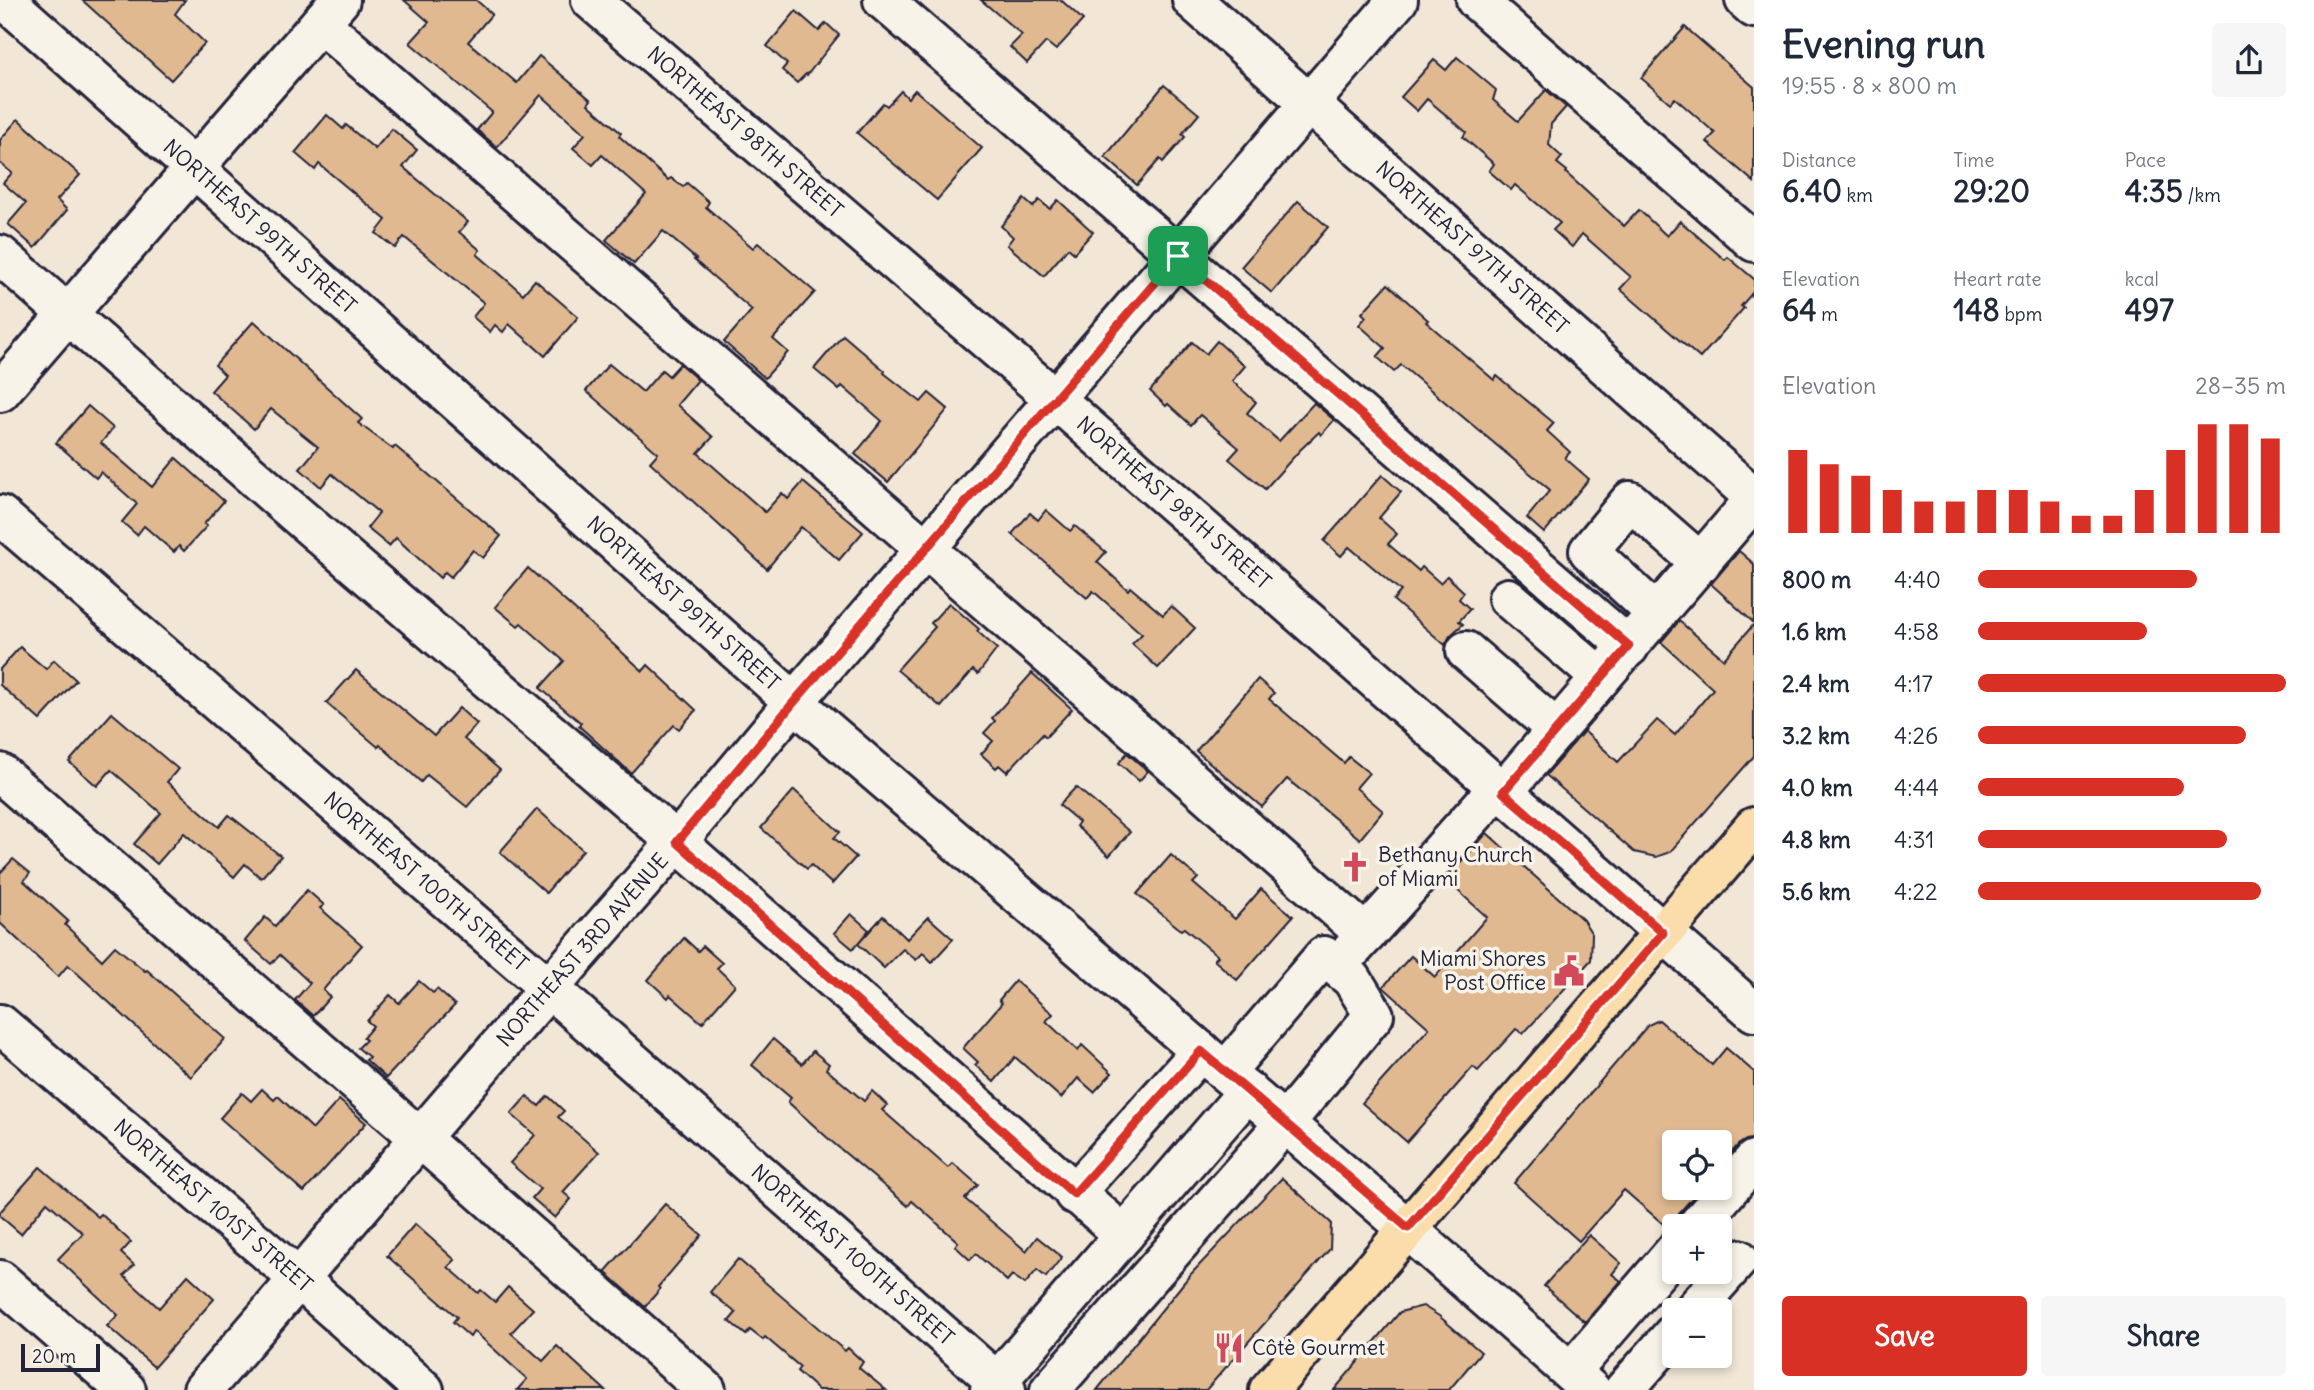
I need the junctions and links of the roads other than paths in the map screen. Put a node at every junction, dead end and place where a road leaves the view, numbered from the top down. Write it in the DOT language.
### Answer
graph roads {
  1 [pos="5,0"];
  2 [pos="591,0"];
  3 [pos="883,0"];
  4 [pos="1192,0"];
  5 [pos="1398,0"];
  6 [pos="1476,0"];
  7 [pos="1745,0"];
  8 [pos="1754,8"];
  9 [pos="330,11"];
  10 [pos="1310,102"];
  11 [pos="194,169"];
  12 [pos="1754,242"];
  13 [pos="0,255"];
  14 [pos="1178,256"];
  15 [pos="68,313"];
  16 [pos="0,392"];
  17 [pos="1055,399"];
  18 [pos="1754,498"];
  19 [pos="0,514"];
  20 [pos="926,550"];
  21 [pos="1701,563"];
  22 [pos="1508,598"];
  23 [pos="1657,614"];
  24 [pos="1629,646"];
  25 [pos="1466,651"];
  26 [pos="1601,678"];
  27 [pos="794,702"];
  28 [pos="1557,730"];
  29 [pos="0,773"];
  30 [pos="1501,790"];
  31 [pos="1754,827"];
  32 [pos="677,842"];
  33 [pos="1663,933"];
  34 [pos="1366,934"];
  35 [pos="1345,973"];
  36 [pos="549,988"];
  37 [pos="1754,1012"];
  38 [pos="0,1024"];
  39 [pos="1224,1071"];
  40 [pos="1285,1123"];
  41 [pos="420,1138"];
  42 [pos="1754,1160"];
  43 [pos="1074,1194"];
  44 [pos="1727,1214"];
  45 [pos="1408,1228"];
  46 [pos="1124,1235"];
  47 [pos="299,1279"];
  48 [pos="0,1280"];
  49 [pos="1673,1284"];
  50 [pos="1662,1347"];
  51 [pos="1581,1381"];
  52 [pos="998,1387"];
  53 [pos="126,1390"];
  54 [pos="203,1390"];
  55 [pos="424,1390"];
  56 [pos="706,1390"];
  57 [pos="1050,1390"];
  58 [pos="1269,1390"];
  59 [pos="1624,1390"];
  1 -- 11 [label="street, NORTHEAST 99TH STREET"];
  2 -- 17 [label="street, NORTHEAST 98TH STREET"];
  3 -- 14 [label="street"];
  4 -- 10 [label="street, NORTHEAST 97TH STREET"];
  5 -- 10 [label="street, NORTHEAST 3RD AVENUE"];
  6 -- 12 [label="street"];
  7 -- 8 [label="street"];
  9 -- 11 [label="street"];
  9 -- 20 [label="street"];
  10 -- 14 [label="street, NORTHEAST 3RD AVENUE"];
  10 -- 18 [label="street, NORTHEAST 97TH STREET"];
  11 -- 15 [label="street"];
  11 -- 27 [label="street, NORTHEAST 99TH STREET"];
  13 -- 15 [label="street"];
  14 -- 17 [label="street, NORTHEAST 3RD AVENUE"];
  14 -- 24 [label="street"];
  15 -- 16 [label="street"];
  15 -- 32 [label="street"];
  17 -- 20 [label="street, NORTHEAST 3RD AVENUE"];
  17 -- 30 [label="street, NORTHEAST 98TH STREET"];
  18 -- 21 [label="street"];
  19 -- 36 [label="street, NORTHEAST 100TH STREET"];
  20 -- 27 [label="street, NORTHEAST 3RD AVENUE"];
  20 -- 34 [label="street"];
  21 -- 23 [label="street"];
  21 -- 23 [label="street"];
  22 -- 26 [label="street"];
  23 -- 24 [label="street"];
  24 -- 26 [label="street"];
  25 -- 28 [label="street"];
  26 -- 28 [label="street"];
  27 -- 32 [label="street, NORTHEAST 3RD AVENUE"];
  27 -- 39 [label="street, NORTHEAST 99TH STREET"];
  28 -- 30 [label="street"];
  29 -- 41 [label="street"];
  30 -- 33 [label="street, NORTHEAST 98TH STREET"];
  30 -- 34 [label="street"];
  31 -- 33 [label="main road"];
  32 -- 36 [label="street, NORTHEAST 3RD AVENUE"];
  32 -- 43 [label="street"];
  33 -- 37 [label="street, NORTHEAST 98TH STREET"];
  33 -- 45 [label="main road"];
  34 -- 35 [label="street"];
  35 -- 39 [label="street"];
  35 -- 40 [label="street"];
  36 -- 41 [label="street, NORTHEAST 3RD AVENUE"];
  36 -- 52 [label="street, NORTHEAST 100TH STREET"];
  38 -- 47 [label="street, NORTHEAST 101ST STREET"];
  39 -- 40 [label="street, NORTHEAST 99TH STREET"];
  39 -- 43 [label="street"];
  39 -- 46 [label="street"];
  40 -- 45 [label="street, NORTHEAST 99TH STREET"];
  40 -- 57 [label="street"];
  41 -- 47 [label="street, NORTHEAST 3RD AVENUE"];
  41 -- 56 [label="street"];
  42 -- 44 [label="street"];
  43 -- 46 [label="street"];
  45 -- 51 [label="street, NORTHEAST 99TH STREET"];
  45 -- 58 [label="main road"];
  46 -- 52 [label="street"];
  47 -- 54 [label="street, NORTHEAST 3RD AVENUE"];
  47 -- 55 [label="street, NORTHEAST 101ST STREET"];
  48 -- 53 [label="street"];
  49 -- 51 [label="street"];
  50 -- 59 [label="street"];
}
